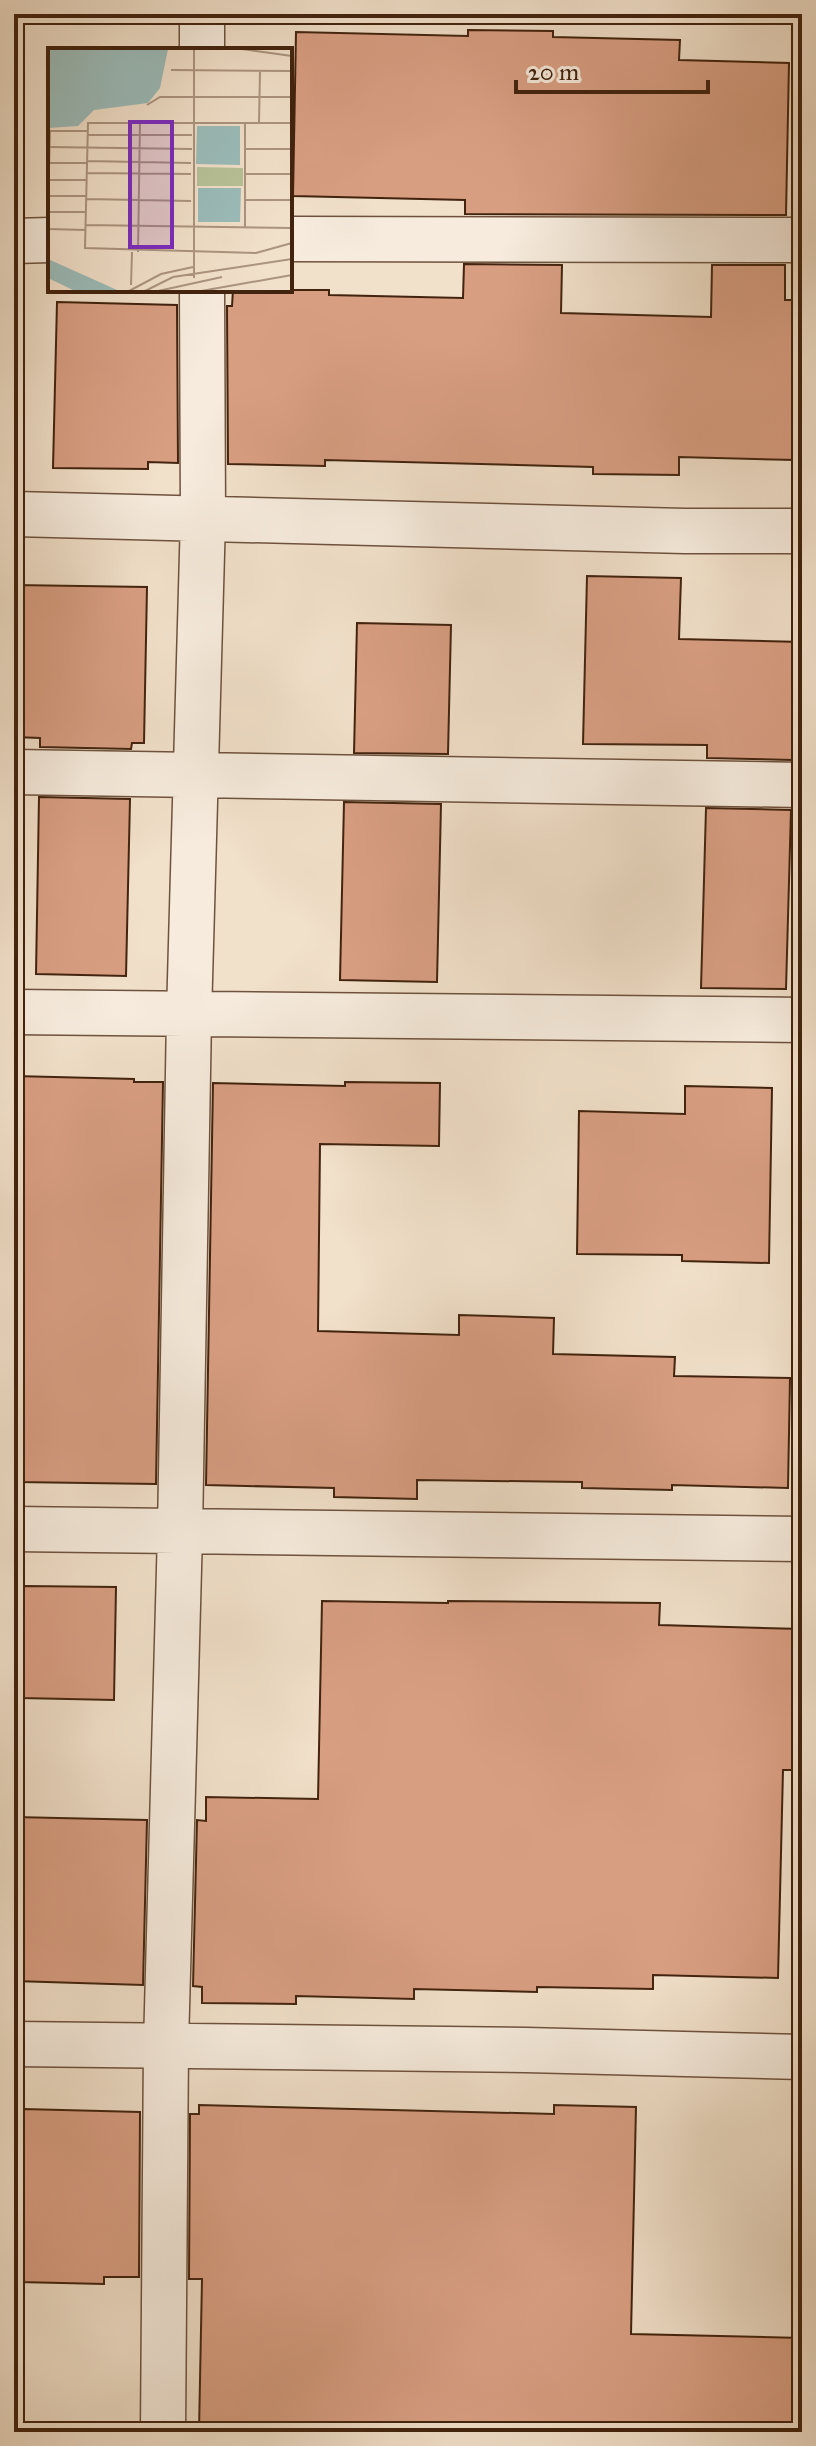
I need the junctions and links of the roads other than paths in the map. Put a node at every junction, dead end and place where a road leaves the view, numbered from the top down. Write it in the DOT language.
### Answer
graph roads {
  1 [pos="202,14"];
  2 [pos="202,48"];
  3 [pos="292,239"];
  4 [pos="48,240"];
  5 [pos="802,240"];
  6 [pos="14,241"];
  7 [pos="202,292"];
  8 [pos="14,514"];
  9 [pos="203,518"];
  10 [pos="802,531"];
  11 [pos="14,772"];
  12 [pos="196,774"];
  13 [pos="802,785"];
  14 [pos="14,1012"];
  15 [pos="189,1015"];
  16 [pos="802,1020"];
  17 [pos="14,1529"];
  18 [pos="180,1532"];
  19 [pos="802,1539"];
  20 [pos="14,2044"];
  21 [pos="166,2045"];
  22 [pos="802,2057"];
  23 [pos="163,2432"];
  1 -- 2 [label="street"];
  3 -- 5 [label="street"];
  4 -- 6 [label="street"];
  7 -- 9 [label="street"];
  8 -- 9 [label="street"];
  9 -- 10 [label="street"];
  9 -- 12 [label="street"];
  11 -- 12 [label="street"];
  12 -- 13 [label="street"];
  12 -- 15 [label="street"];
  14 -- 15 [label="street"];
  15 -- 16 [label="street"];
  15 -- 18 [label="street"];
  17 -- 18 [label="street"];
  18 -- 19 [label="street"];
  18 -- 21 [label="street"];
  20 -- 21 [label="street"];
  21 -- 22 [label="street"];
  21 -- 23 [label="street"];
}
